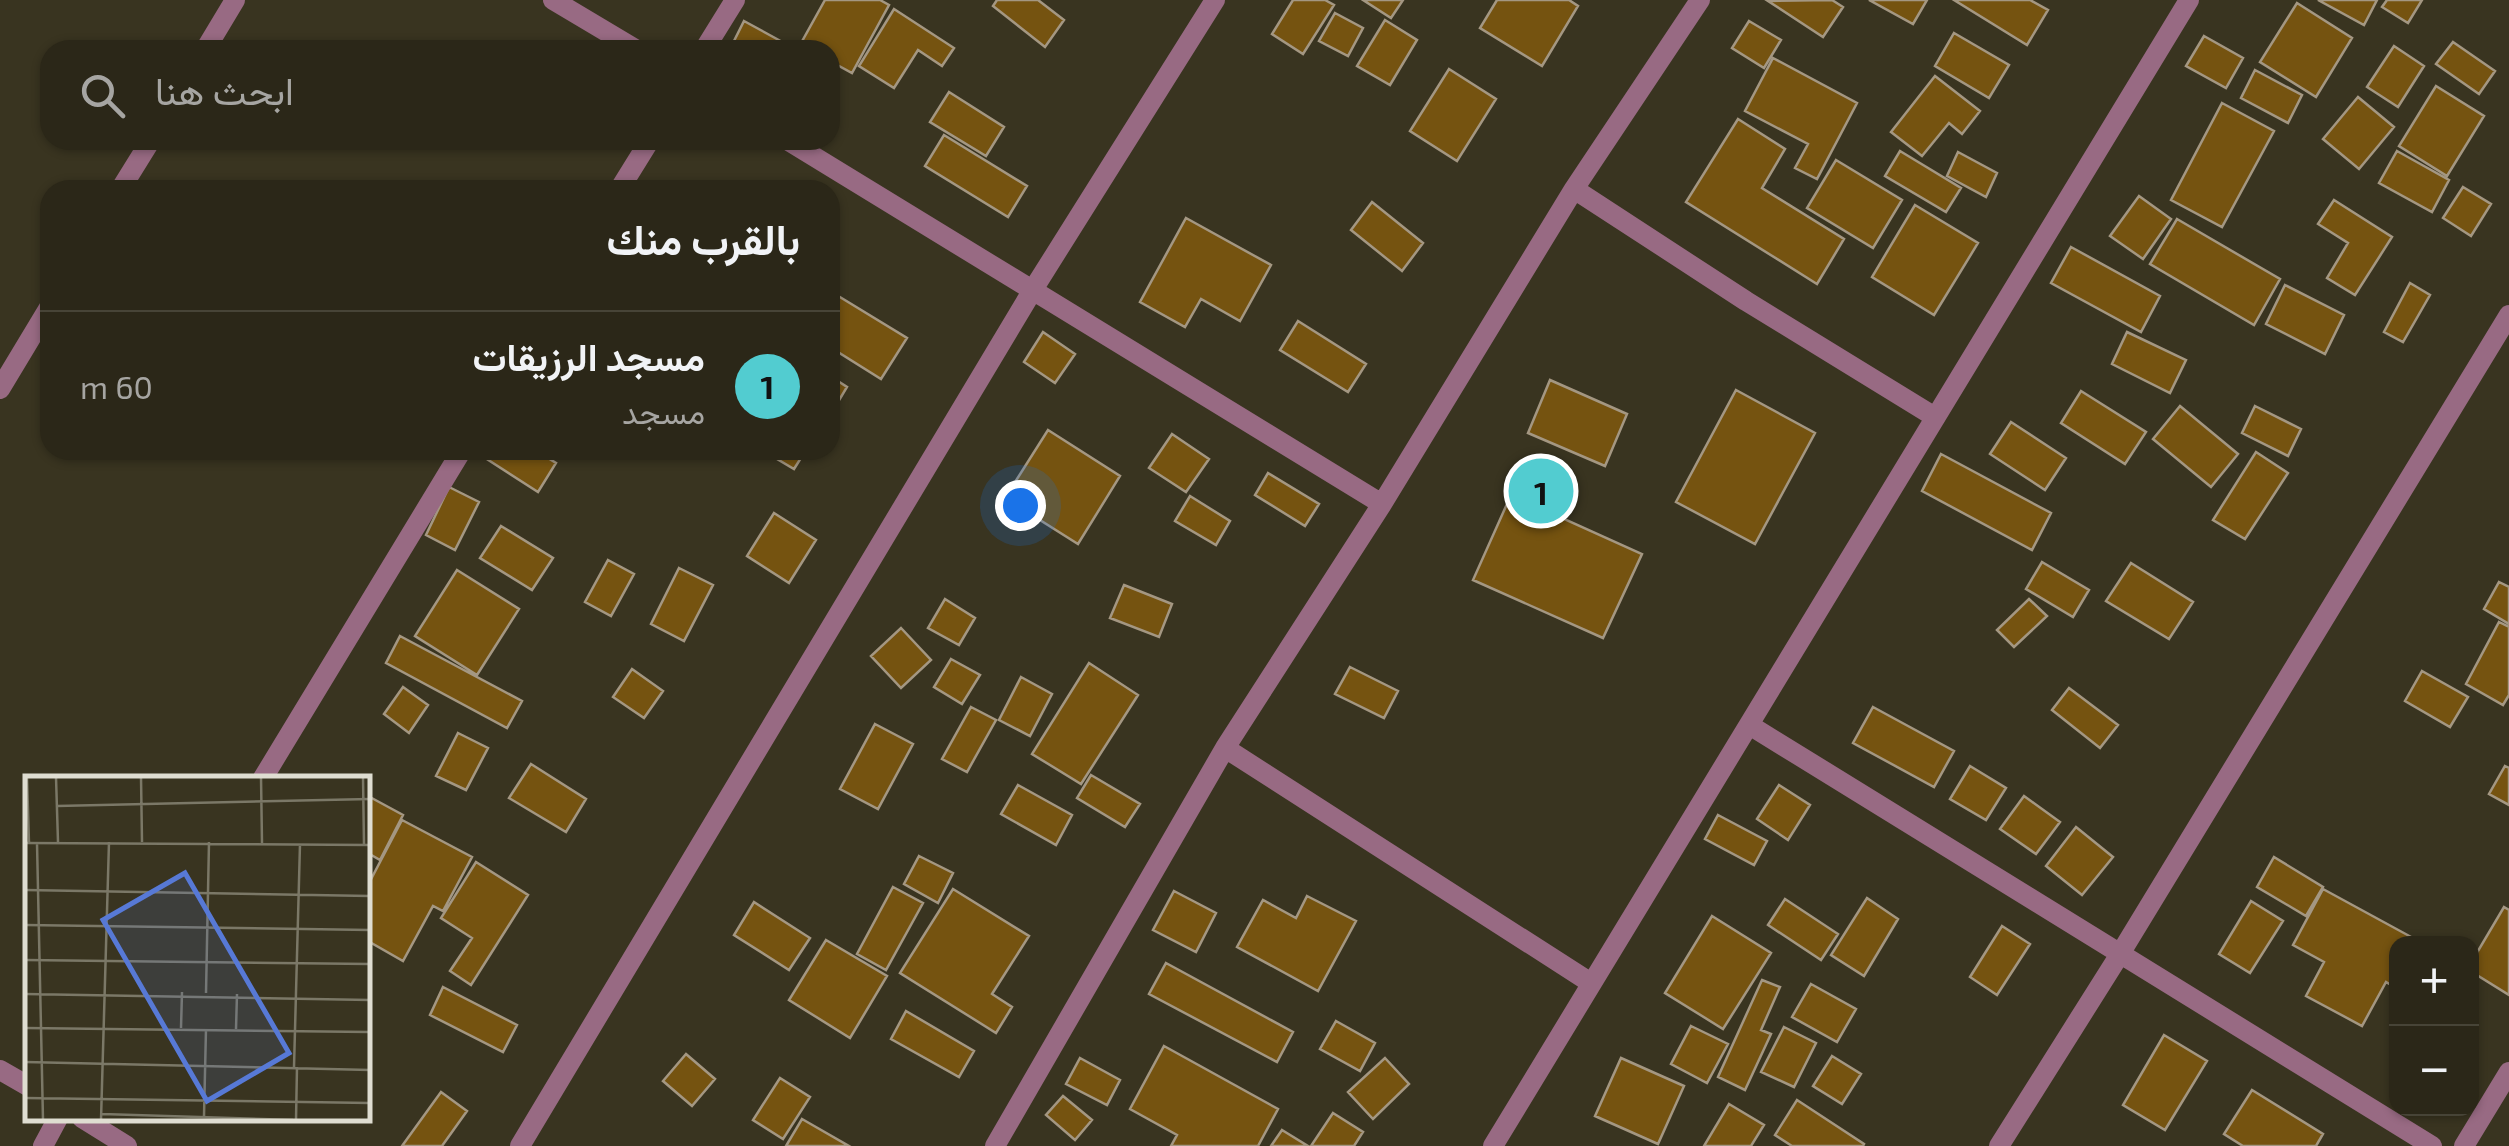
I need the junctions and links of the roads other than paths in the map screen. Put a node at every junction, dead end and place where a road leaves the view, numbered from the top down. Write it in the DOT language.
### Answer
graph roads {
  1 [pos="235,0"];
  2 [pos="553,0"];
  3 [pos="735,0"];
  4 [pos="1216,0"];
  5 [pos="1700,0"];
  6 [pos="2189,0"];
  7 [pos="211,40"];
  8 [pos="620,40"];
  9 [pos="710,40"];
  10 [pos="144,150"];
  11 [pos="644,150"];
  12 [pos="805,150"];
  13 [pos="126,180"];
  14 [pos="626,180"];
  15 [pos="1574,189"];
  16 [pos="1034,288"];
  17 [pos="2509,315"];
  18 [pos="40,323"];
  19 [pos="0,389"];
  20 [pos="1935,417"];
  21 [pos="456,460"];
  22 [pos="1382,504"];
  23 [pos="1751,726"];
  24 [pos="1225,748"];
  25 [pos="264,776"];
  26 [pos="2120,954"];
  27 [pos="1591,983"];
  28 [pos="0,1070"];
  29 [pos="2509,1072"];
  30 [pos="25,1084"];
  31 [pos="56,1121"];
  32 [pos="87,1121"];
  33 [pos="43,1146"];
  34 [pos="127,1146"];
  35 [pos="520,1146"];
  36 [pos="995,1146"];
  37 [pos="1494,1146"];
  38 [pos="1999,1146"];
  39 [pos="2432,1146"];
  40 [pos="2464,1146"];
  1 -- 7 [label="street"];
  2 -- 8 [label="street"];
  3 -- 9 [label="street"];
  4 -- 16 [label="street"];
  5 -- 15 [label="street"];
  6 -- 20 [label="street"];
  10 -- 13 [label="street"];
  11 -- 14 [label="street"];
  12 -- 16 [label="street"];
  15 -- 20 [label="street"];
  15 -- 22 [label="street"];
  16 -- 22 [label="street"];
  16 -- 35 [label="street"];
  17 -- 26 [label="street"];
  18 -- 19 [label="street"];
  20 -- 23 [label="street"];
  21 -- 25 [label="street"];
  22 -- 24 [label="street"];
  23 -- 26 [label="street"];
  23 -- 27 [label="street"];
  24 -- 27 [label="street"];
  24 -- 36 [label="street"];
  26 -- 38 [label="street"];
  26 -- 39 [label="street"];
  27 -- 37 [label="street"];
  28 -- 30 [label="street"];
  29 -- 40 [label="street"];
  31 -- 33 [label="street"];
  32 -- 34 [label="street"];
}
